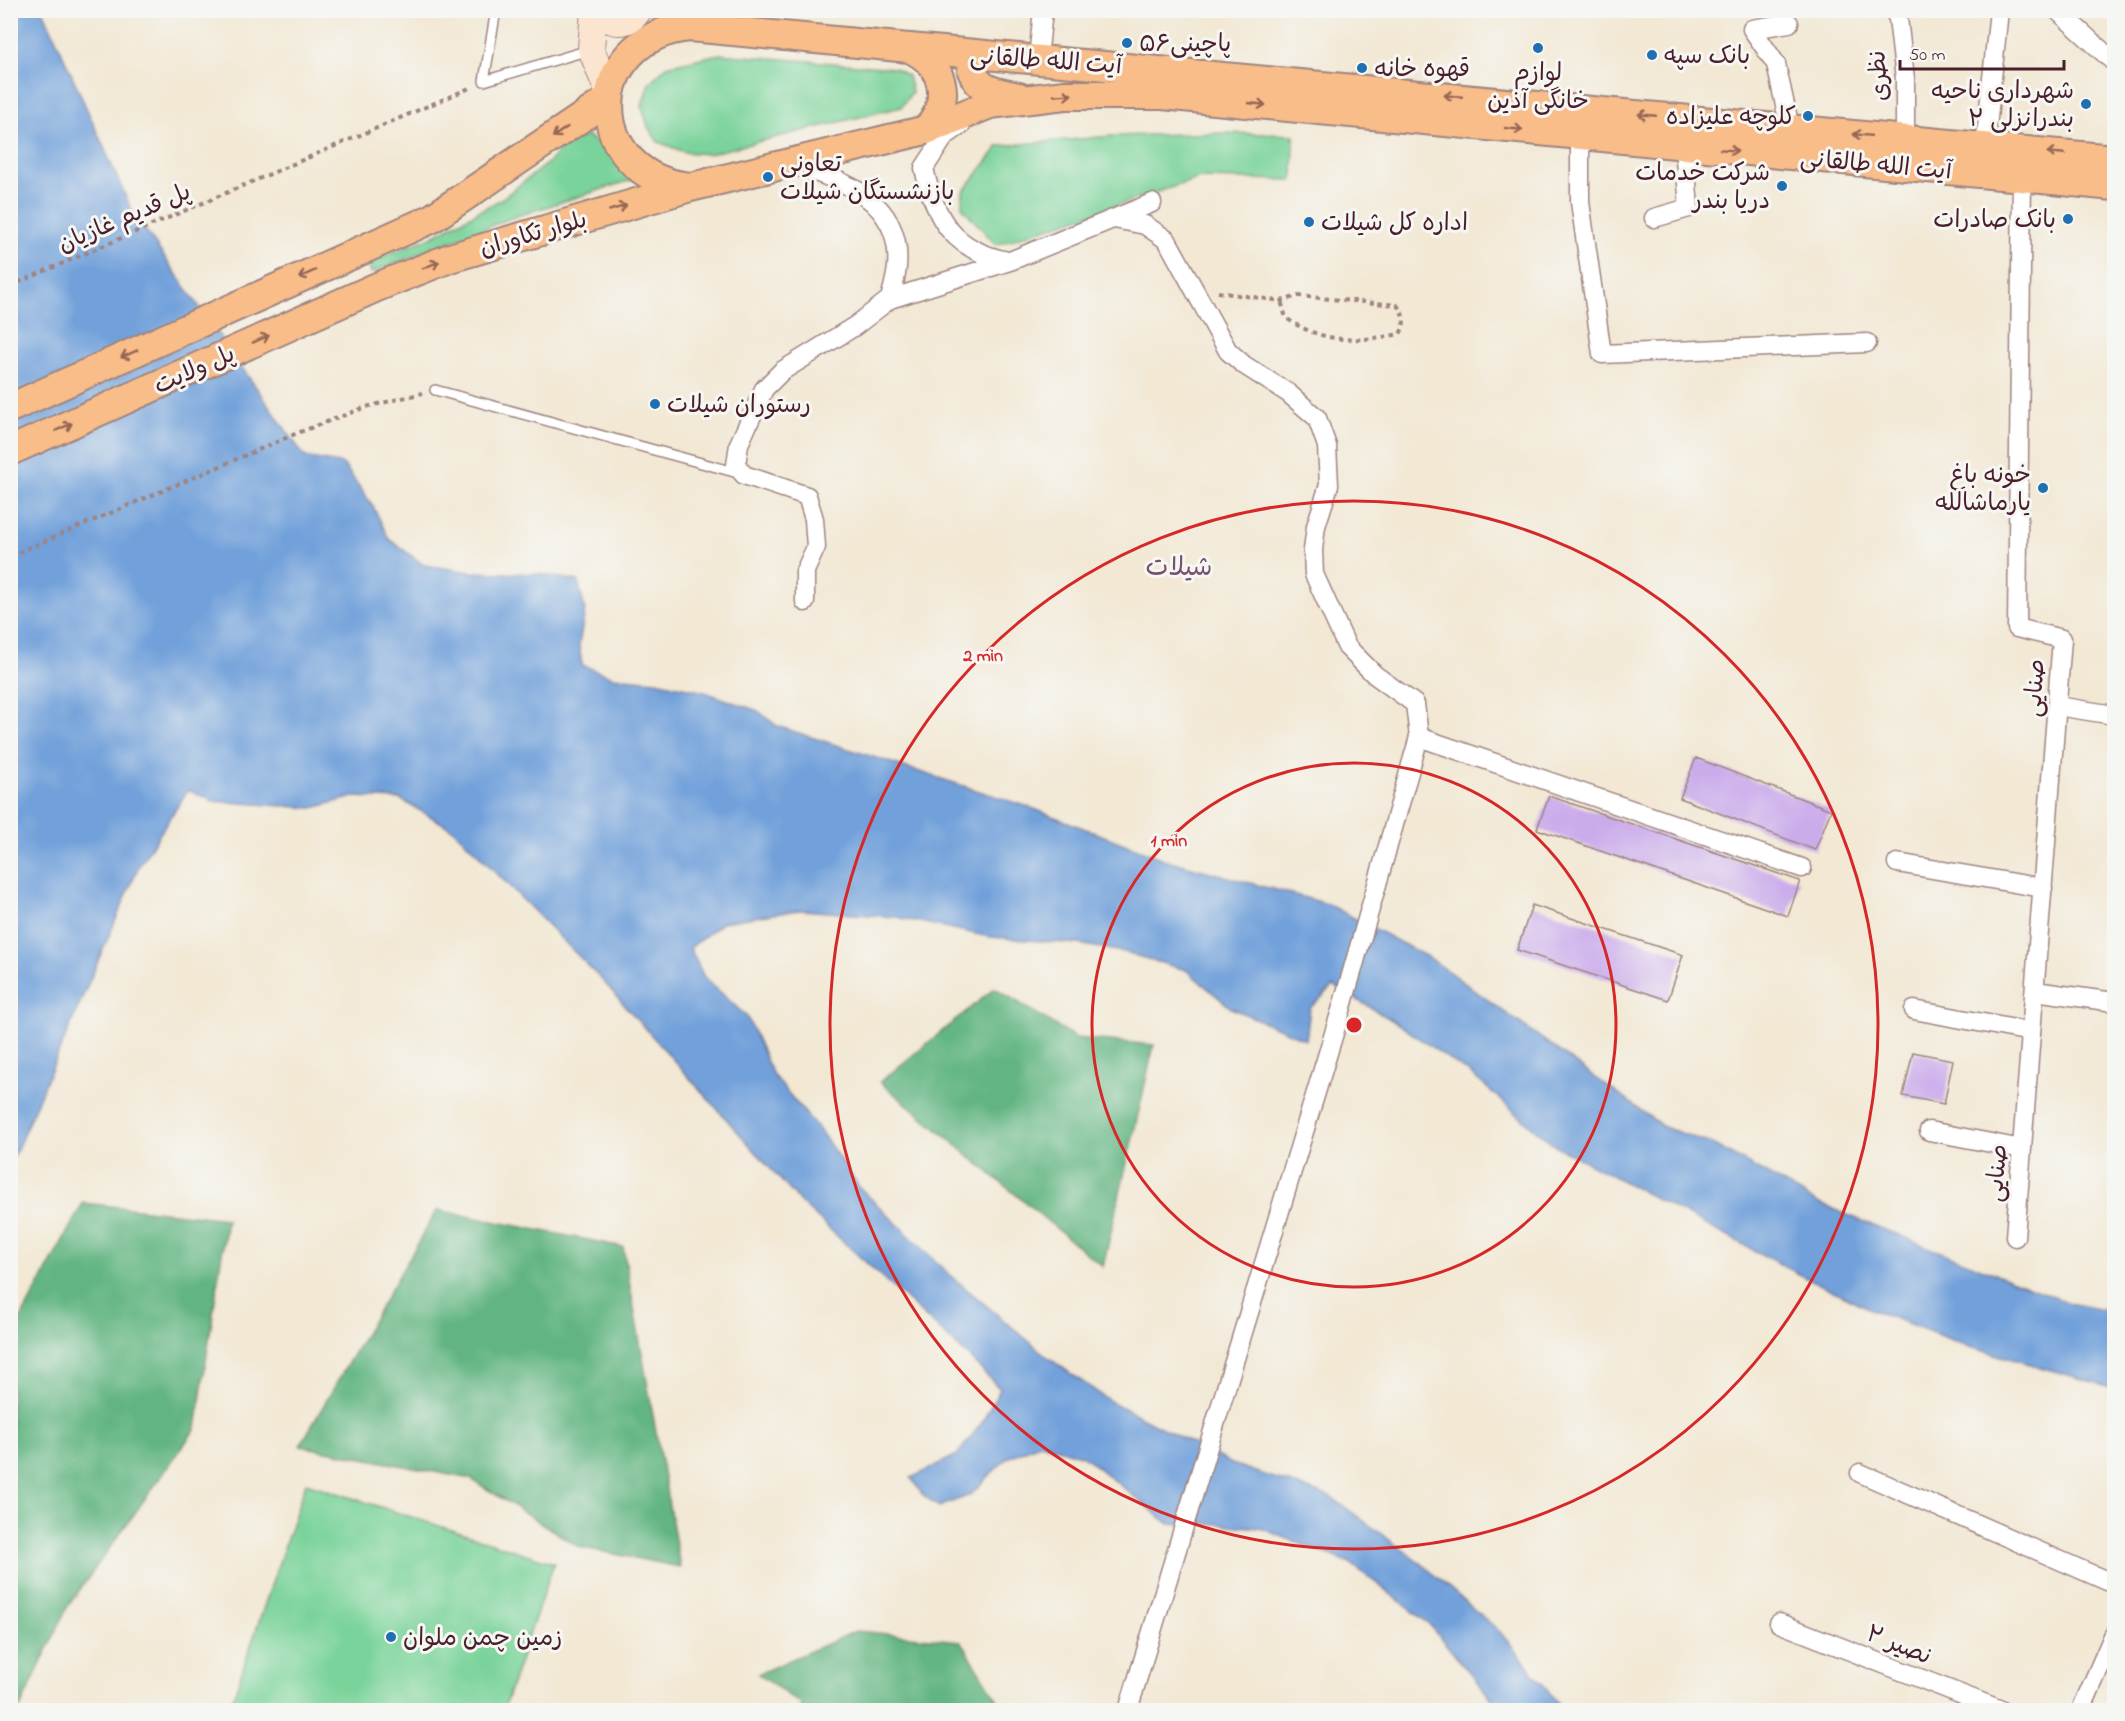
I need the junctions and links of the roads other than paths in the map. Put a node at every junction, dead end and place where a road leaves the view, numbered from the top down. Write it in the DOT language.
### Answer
graph roads {
  1 [pos="496,10"];
  2 [pos="594,10"];
  3 [pos="599,10"];
  4 [pos="641,10"];
  5 [pos="1043,10"];
  6 [pos="1893,10"];
  7 [pos="1999,10"];
  8 [pos="2057,10"];
  9 [pos="1789,23"];
  10 [pos="666,31"];
  11 [pos="909,48"];
  12 [pos="591,50"];
  13 [pos="985,56"];
  14 [pos="1038,59"];
  15 [pos="2115,62"];
  16 [pos="609,96"];
  17 [pos="1026,98"];
  18 [pos="990,104"];
  19 [pos="1790,128"];
  20 [pos="926,130"];
  21 [pos="1580,135"];
  22 [pos="1905,139"];
  23 [pos="1684,146"];
  24 [pos="1985,147"];
  25 [pos="2115,159"];
  26 [pos="788,163"];
  27 [pos="2023,164"];
  28 [pos="2115,186"];
  29 [pos="691,187"];
  30 [pos="1152,203"];
  31 [pos="1654,218"];
  32 [pos="1114,219"];
  33 [pos="1010,261"];
  34 [pos="377,287"];
  35 [pos="890,299"];
  36 [pos="1867,343"];
  37 [pos="435,390"];
  38 [pos="10,408"];
  39 [pos="10,451"];
  40 [pos="744,475"];
  41 [pos="805,602"];
  42 [pos="2057,706"];
  43 [pos="2115,715"];
  44 [pos="1419,737"];
  45 [pos="1897,863"];
  46 [pos="1802,868"];
  47 [pos="2043,888"];
  48 [pos="2034,991"];
  49 [pos="2115,1002"];
  50 [pos="1914,1011"];
  51 [pos="2031,1032"];
  52 [pos="1929,1131"];
  53 [pos="2022,1149"];
  54 [pos="2015,1237"];
  55 [pos="1860,1473"];
  56 [pos="2115,1584"];
  57 [pos="1779,1623"];
  58 [pos="2115,1634"];
  59 [pos="1128,1710"];
  60 [pos="2001,1710"];
  61 [pos="2081,1710"];
  1 -- 12 [label="lane"];
  2 -- 12 [label="main road"];
  3 -- 4 [label="main road"];
  4 -- 10 [label="main road"];
  5 -- 14 [label="street"];
  6 -- 22 [label="street, نظری"];
  7 -- 24 [label="street"];
  8 -- 15 [label="street"];
  9 -- 19 [label="street"];
  10 -- 11 [label="main road, آیت الله طالقانی"];
  10 -- 16 [label="main road"];
  11 -- 13 [label="main road, آیت الله طالقانی"];
  11 -- 20 [label="main road"];
  12 -- 16 [label="main road"];
  13 -- 14 [label="main road, آیت الله طالقانی"];
  13 -- 17 [label="main road"];
  19 -- 14 [label="main road, آیت الله طالقانی, one-way"];
  16 -- 29 [label="main road"];
  16 -- 38 [label="main road, پل ولایت, one-way"];
  17 -- 18 [label="main road, آیت الله طالقانی"];
  17 -- 21 [label="main road, آیت الله طالقانی, one-way"];
  18 -- 20 [label="main road, آیت الله طالقانی"];
  18 -- 33 [label="street"];
  22 -- 19 [label="main road, آیت الله طالقانی, one-way"];
  20 -- 26 [label="main road, آیت الله طالقانی"];
  21 -- 23 [label="main road, آیت الله طالقانی"];
  21 -- 36 [label="street"];
  22 -- 24 [label="main road, آیت الله طالقانی"];
  23 -- 27 [label="main road, آیت الله طالقانی, one-way"];
  23 -- 31 [label="street"];
  24 -- 27 [label="main road, آیت الله طالقانی"];
  25 -- 27 [label="main road, آیت الله طالقانی, one-way"];
  26 -- 29 [label="main road, بلوار تکاوران"];
  26 -- 35 [label="street"];
  27 -- 28 [label="main road, آیت الله طالقانی"];
  27 -- 42 [label="street, صنایی"];
  34 -- 29 [label="main road, بلوار تکاوران, one-way"];
  30 -- 32 [label="street"];
  32 -- 33 [label="street"];
  32 -- 44 [label="street"];
  33 -- 35 [label="street"];
  39 -- 34 [label="main road, پل ولایت, one-way"];
  35 -- 40 [label="street"];
  37 -- 40 [label="lane"];
  40 -- 41 [label="street"];
  42 -- 43 [label="street"];
  42 -- 47 [label="street, صنایی"];
  44 -- 46 [label="street"];
  44 -- 59 [label="street"];
  45 -- 47 [label="street"];
  47 -- 48 [label="street, صنایی"];
  48 -- 49 [label="street"];
  48 -- 51 [label="street, صنایی"];
  50 -- 51 [label="street"];
  51 -- 53 [label="street, صنایی"];
  52 -- 53 [label="street"];
  53 -- 54 [label="street, صنایی"];
  55 -- 56 [label="street"];
  57 -- 60 [label="street, نصیر ۲"];
  58 -- 61 [label="street"];
}
